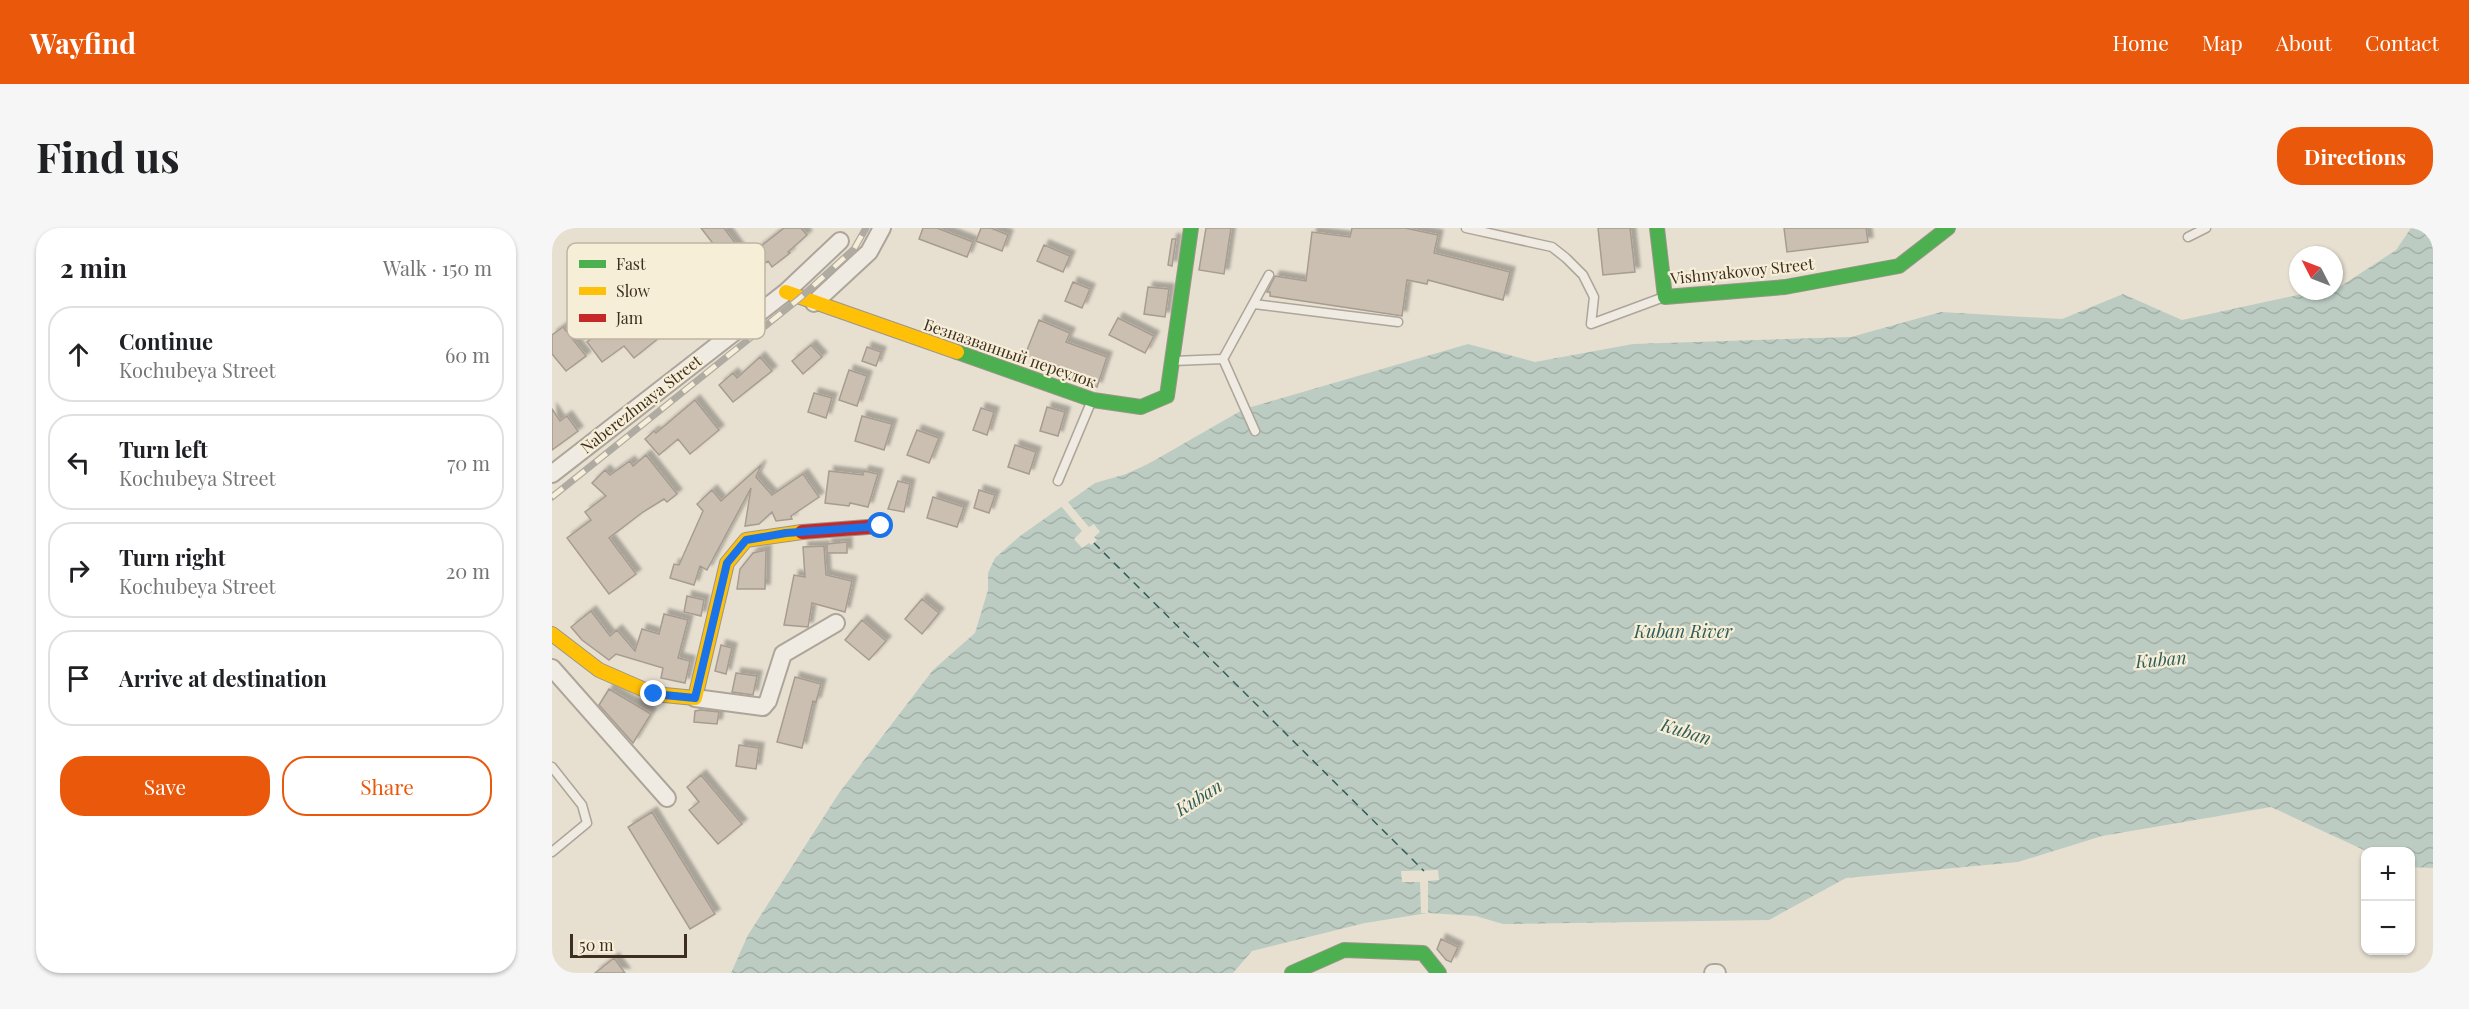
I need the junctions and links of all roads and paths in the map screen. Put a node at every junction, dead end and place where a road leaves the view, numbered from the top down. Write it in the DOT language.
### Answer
graph roads {
  1 [pos="882,228"];
  2 [pos="1191,228"];
  3 [pos="1466,228"];
  4 [pos="1657,228"];
  5 [pos="1948,228"];
  6 [pos="2206,228"];
  7 [pos="2188,237"];
  8 [pos="840,241"];
  9 [pos="1269,275"];
  10 [pos="786,292"];
  11 [pos="1665,297"];
  12 [pos="814,303"];
  13 [pos="1254,304"];
  14 [pos="765,308"];
  15 [pos="1398,322"];
  16 [pos="726,339"];
  17 [pos="1223,359"];
  18 [pos="1172,361"];
  19 [pos="1093,400"];
  20 [pos="1256,431"];
  21 [pos="552,474"];
  22 [pos="1059,481"];
  23 [pos="881,526"];
  24 [pos="836,624"];
  25 [pos="552,634"];
  26 [pos="552,668"];
  27 [pos="695,698"];
  28 [pos="552,767"];
  29 [pos="667,798"];
  30 [pos="552,852"];
  31 [pos="1292,973"];
  32 [pos="1439,973"];
  1 -- 12 [label="street"];
  2 -- 18 [label="street, Безназванный переулок"];
  3 -- 11 [label="lane"];
  4 -- 11 [label="street, Vishnyakovoy Street"];
  5 -- 11 [label="street, Vishnyakovoy Street"];
  6 -- 7 [label="lane"];
  8 -- 10 [label="street, Naberezhnaya Street"];
  9 -- 13 [label="lane"];
  10 -- 12 [label="street, Безназванный переулок"];
  10 -- 14 [label="street, Naberezhnaya Street"];
  12 -- 19 [label="street, Безназванный переулок"];
  13 -- 15 [label="lane"];
  13 -- 17 [label="lane"];
  16 -- 21 [label="street, Naberezhnaya Street"];
  17 -- 18 [label="lane"];
  17 -- 20 [label="lane"];
  18 -- 19 [label="street, Безназванный переулок"];
  19 -- 22 [label="lane"];
  23 -- 27 [label="street"];
  24 -- 27 [label="street"];
  25 -- 27 [label="street"];
  26 -- 29 [label="street"];
  28 -- 30 [label="lane"];
  31 -- 32 [label="street"];
}
